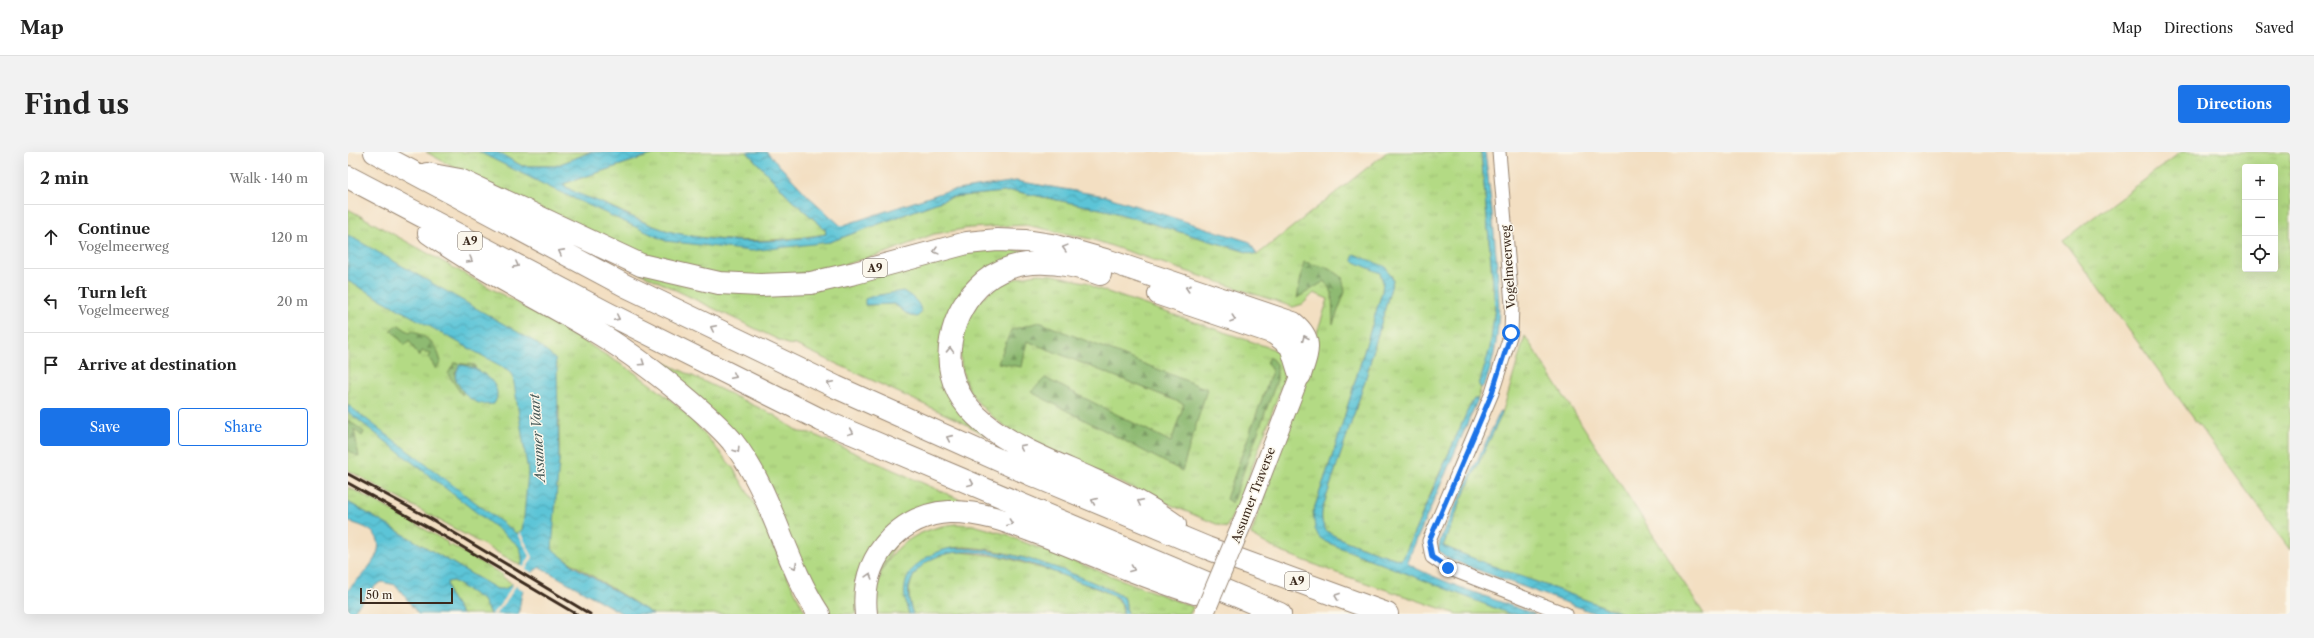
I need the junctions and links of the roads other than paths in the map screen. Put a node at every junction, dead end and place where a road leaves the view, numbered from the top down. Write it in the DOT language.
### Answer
graph roads {
  1 [pos="375,152"];
  2 [pos="1498,152"];
  3 [pos="406,170"];
  4 [pos="353,179"];
  5 [pos="1300,375"];
  6 [pos="1207,548"];
  7 [pos="819,614"];
  8 [pos="866,614"];
  9 [pos="1204,614"];
  10 [pos="1261,614"];
  11 [pos="1280,614"];
  12 [pos="1387,614"];
  13 [pos="1566,614"];
  1 -- 3 [label="highway, A9"];
  2 -- 13 [label="street, Vogelmeerweg"];
  5 -- 3 [label="highway, A9, one-way"];
  6 -- 3 [label="highway, A9, one-way"];
  4 -- 7 [label="highway, A9, one-way"];
  4 -- 11 [label="highway, A9, one-way"];
  6 -- 5 [label="highway, A9, one-way"];
  5 -- 9 [label="main road, Assumer Traverse, bridge"];
  12 -- 6 [label="highway, A9, one-way"];
  8 -- 10 [label="highway, one-way"];
}
